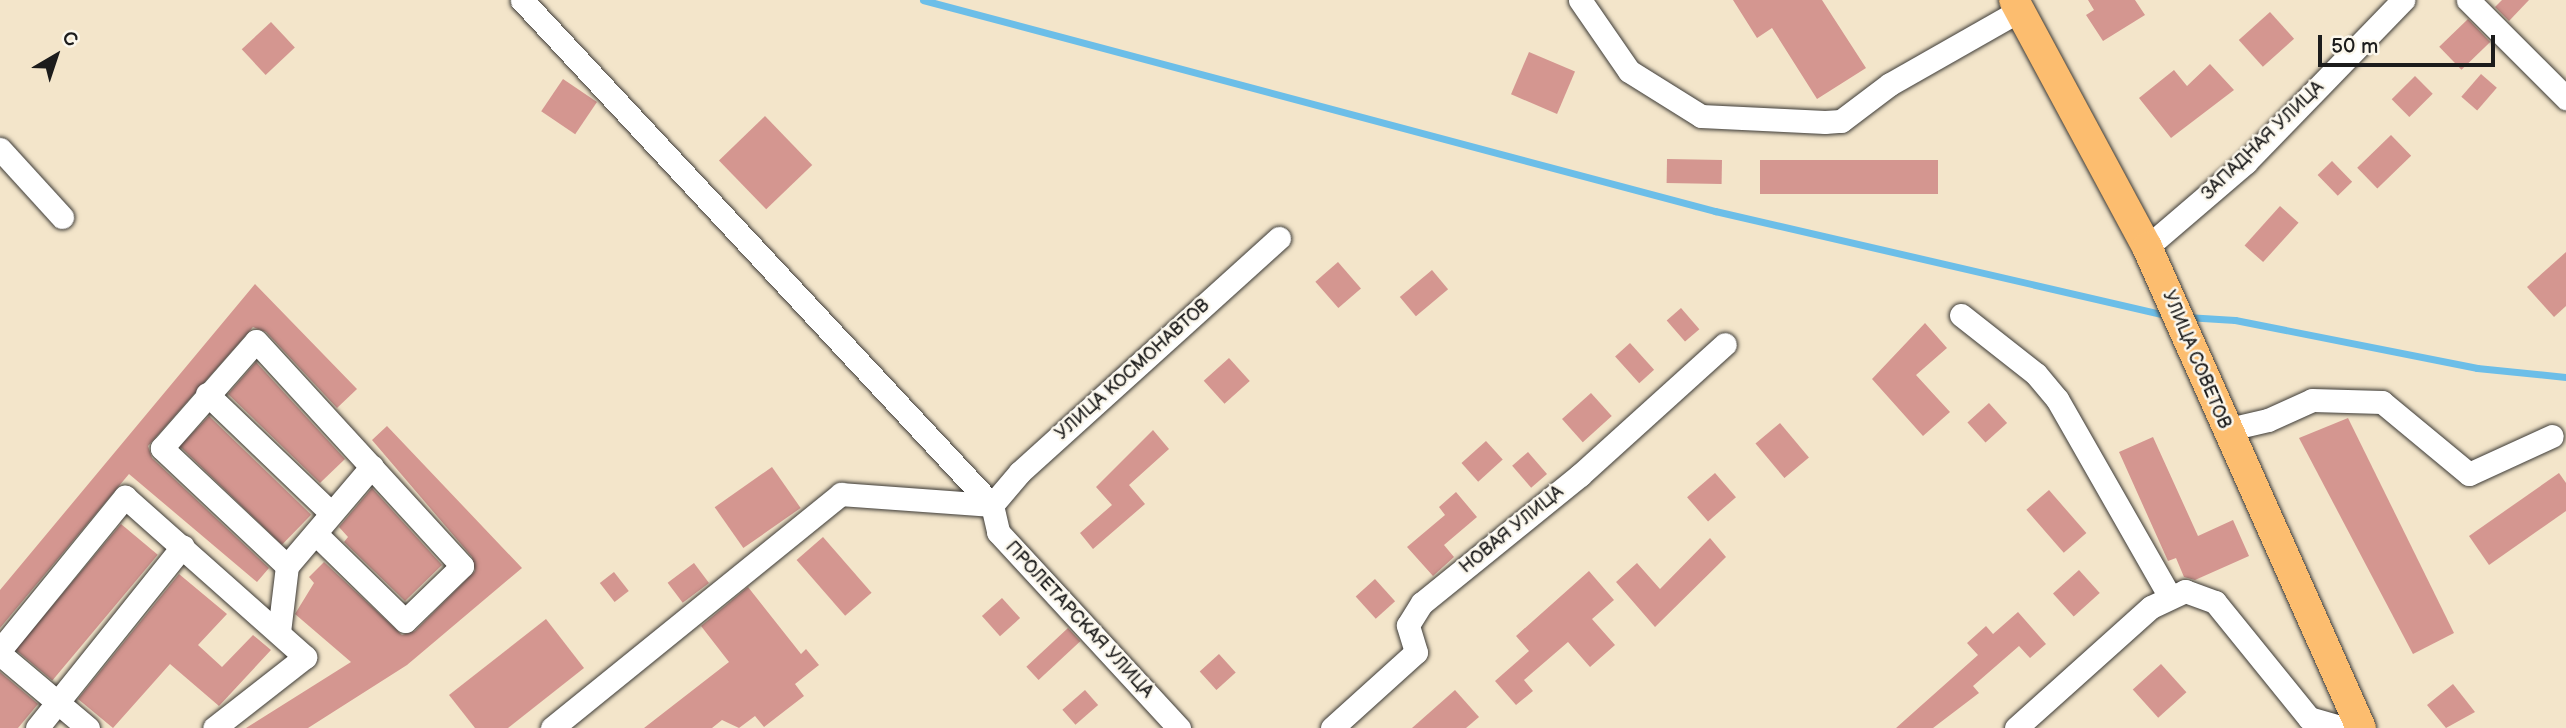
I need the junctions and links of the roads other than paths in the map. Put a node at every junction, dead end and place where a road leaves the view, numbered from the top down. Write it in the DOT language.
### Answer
graph roads {
  1 [pos="522,0"];
  2 [pos="1580,0"];
  3 [pos="2403,0"];
  4 [pos="2468,0"];
  5 [pos="2017,5"];
  6 [pos="2566,98"];
  7 [pos="0,149"];
  8 [pos="62,217"];
  9 [pos="1279,238"];
  10 [pos="2147,247"];
  11 [pos="1961,314"];
  12 [pos="1725,344"];
  13 [pos="207,394"];
  14 [pos="2225,430"];
  15 [pos="2552,436"];
  16 [pos="372,466"];
  17 [pos="992,505"];
  18 [pos="329,511"];
  19 [pos="317,535"];
  20 [pos="183,546"];
  21 [pos="287,566"];
  22 [pos="2169,595"];
  23 [pos="279,632"];
  24 [pos="0,652"];
  25 [pos="58,703"];
  26 [pos="37,728"];
  27 [pos="88,728"];
  28 [pos="214,728"];
  29 [pos="552,728"];
  30 [pos="1179,728"];
  31 [pos="1332,728"];
  32 [pos="2016,728"];
  33 [pos="2345,728"];
  34 [pos="2361,728"];
  1 -- 17 [label="street"];
  2 -- 5 [label="street"];
  3 -- 10 [label="street, ЗАПАДНАЯ УЛИЦА"];
  4 -- 6 [label="street"];
  5 -- 10 [label="main road, УЛИЦА СОВЕТОВ"];
  7 -- 8 [label="street"];
  9 -- 17 [label="street, УЛИЦА КОСМОНАВТОВ"];
  10 -- 14 [label="main road, УЛИЦА СОВЕТОВ"];
  11 -- 22 [label="street"];
  12 -- 31 [label="street, НОВАЯ УЛИЦА"];
  13 -- 16 [label="street"];
  13 -- 18 [label="street"];
  13 -- 21 [label="street"];
  14 -- 15 [label="street"];
  14 -- 34 [label="main road, УЛИЦА СОВЕТОВ"];
  16 -- 18 [label="street"];
  16 -- 19 [label="street"];
  17 -- 29 [label="street"];
  17 -- 30 [label="street, ПРОЛЕТАРСКАЯ УЛИЦА"];
  18 -- 19 [label="street"];
  19 -- 21 [label="street"];
  20 -- 23 [label="street"];
  20 -- 24 [label="street"];
  20 -- 25 [label="street"];
  21 -- 23 [label="street"];
  22 -- 32 [label="street"];
  22 -- 33 [label="street"];
  23 -- 28 [label="street"];
  24 -- 25 [label="street"];
  25 -- 26 [label="street"];
  25 -- 27 [label="street"];
}
